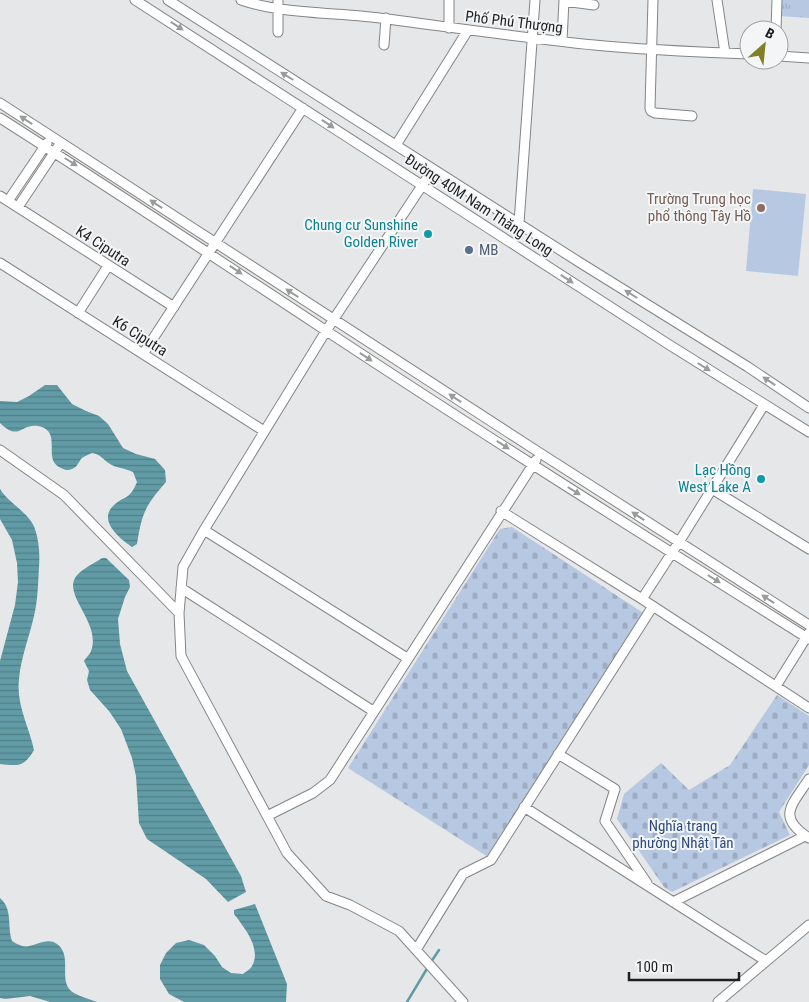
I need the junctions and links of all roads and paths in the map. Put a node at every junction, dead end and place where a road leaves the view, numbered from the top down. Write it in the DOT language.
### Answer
graph roads {
  1 [pos="135,0"];
  2 [pos="168,0"];
  3 [pos="241,0"];
  4 [pos="449,0"];
  5 [pos="536,0"];
  6 [pos="653,0"];
  7 [pos="717,0"];
  8 [pos="777,0"];
  9 [pos="564,1"];
  10 [pos="277,4"];
  11 [pos="594,5"];
  12 [pos="386,18"];
  13 [pos="776,20"];
  14 [pos="449,28"];
  15 [pos="468,30"];
  16 [pos="278,32"];
  17 [pos="533,37"];
  18 [pos="562,41"];
  19 [pos="384,45"];
  20 [pos="651,49"];
  21 [pos="725,53"];
  22 [pos="739,54"];
  23 [pos="789,57"];
  24 [pos="809,58"];
  25 [pos="0,104"];
  26 [pos="303,108"];
  27 [pos="692,116"];
  28 [pos="0,118"];
  29 [pos="51,136"];
  30 [pos="61,142"];
  31 [pos="396,145"];
  32 [pos="45,146"];
  33 [pos="54,152"];
  34 [pos="433,169"];
  35 [pos="422,185"];
  36 [pos="4,199"];
  37 [pos="18,207"];
  38 [pos="519,223"];
  39 [pos="216,243"];
  40 [pos="210,252"];
  41 [pos="0,263"];
  42 [pos="108,266"];
  43 [pos="174,307"];
  44 [pos="78,313"];
  45 [pos="333,320"];
  46 [pos="326,330"];
  47 [pos="143,354"];
  48 [pos="764,405"];
  49 [pos="809,408"];
  50 [pos="264,431"];
  51 [pos="809,432"];
  52 [pos="0,450"];
  53 [pos="540,453"];
  54 [pos="533,464"];
  55 [pos="712,489"];
  56 [pos="501,511"];
  57 [pos="204,530"];
  58 [pos="680,542"];
  59 [pos="809,550"];
  60 [pos="673,552"];
  61 [pos="181,588"];
  62 [pos="642,599"];
  63 [pos="652,606"];
  64 [pos="179,613"];
  65 [pos="809,625"];
  66 [pos="808,636"];
  67 [pos="407,658"];
  68 [pos="776,686"];
  69 [pos="809,708"];
  70 [pos="373,711"];
  71 [pos="558,754"];
  72 [pos="809,779"];
  73 [pos="524,807"];
  74 [pos="267,816"];
  75 [pos="807,837"];
  76 [pos="650,887"];
  77 [pos="673,902"];
  78 [pos="809,925"];
  79 [pos="416,950"];
  80 [pos="766,961"];
  81 [pos="463,1002"];
  82 [pos="718,1002"];
  1 -- 26 [label="street, Đường 40M Nam Thăng Long, one-way"];
  31 -- 2 [label="street, Đường 40M Nam Thăng Long, one-way"];
  3 -- 10 [label="street, Phố Phú Thượng"];
  4 -- 14 [label="street"];
  5 -- 17 [label="street"];
  6 -- 20 [label="street"];
  7 -- 21 [label="street"];
  8 -- 13 [label="street"];
  9 -- 11 [label="street"];
  9 -- 18 [label="street"];
  10 -- 12 [label="street, Phố Phú Thượng"];
  10 -- 16 [label="street"];
  12 -- 14 [label="street, Phố Phú Thượng"];
  12 -- 19 [label="street"];
  14 -- 15 [label="street, Phố Phú Thượng"];
  15 -- 17 [label="street, Phố Phú Thượng"];
  15 -- 31 [label="street"];
  17 -- 18 [label="street, Phố Phú Thượng"];
  17 -- 38 [label="street"];
  18 -- 20 [label="street, Phố Phú Thượng"];
  20 -- 21 [label="street, Phố Phú Thượng"];
  20 -- 27 [label="street"];
  21 -- 22 [label="street, Phố Phú Thượng"];
  23 -- 24 [label="street"];
  29 -- 25 [label="street, one-way"];
  26 -- 35 [label="street, Đường 40M Nam Thăng Long, one-way"];
  26 -- 39 [label="street"];
  28 -- 32 [label="street"];
  29 -- 30 [label="street"];
  29 -- 32 [label="street"];
  30 -- 33 [label="street"];
  39 -- 30 [label="street, one-way"];
  31 -- 34 [label="street, Đường 40M Nam Thăng Long"];
  32 -- 33 [label="street"];
  32 -- 36 [label="street"];
  33 -- 37 [label="street"];
  33 -- 40 [label="street, one-way"];
  34 -- 35 [label="street"];
  34 -- 38 [label="street, Đường 40M Nam Thăng Long"];
  35 -- 45 [label="street"];
  35 -- 48 [label="street, Đường 40M Nam Thăng Long, one-way"];
  36 -- 37 [label="street, K4 Ciputra"];
  37 -- 42 [label="street, K4 Ciputra"];
  49 -- 38 [label="street, Đường 40M Nam Thăng Long, one-way"];
  39 -- 40 [label="street"];
  45 -- 39 [label="street, one-way"];
  40 -- 43 [label="street"];
  40 -- 46 [label="street, one-way"];
  41 -- 44 [label="street, K6 Ciputra"];
  42 -- 43 [label="street, K4 Ciputra"];
  42 -- 44 [label="street"];
  43 -- 47 [label="street"];
  44 -- 47 [label="street, K6 Ciputra"];
  45 -- 46 [label="street"];
  53 -- 45 [label="street, one-way"];
  46 -- 50 [label="street"];
  46 -- 54 [label="street, one-way"];
  47 -- 50 [label="street, K6 Ciputra"];
  48 -- 51 [label="street, Đường 40M Nam Thăng Long"];
  48 -- 55 [label="street"];
  50 -- 57 [label="street"];
  52 -- 64 [label="street"];
  53 -- 54 [label="street"];
  58 -- 53 [label="street, one-way"];
  54 -- 56 [label="street"];
  54 -- 60 [label="street, one-way"];
  55 -- 58 [label="street"];
  55 -- 59 [label="street"];
  56 -- 62 [label="street"];
  56 -- 67 [label="street"];
  57 -- 61 [label="street"];
  57 -- 67 [label="street"];
  58 -- 60 [label="street"];
  65 -- 58 [label="street, one-way"];
  60 -- 62 [label="street"];
  60 -- 66 [label="street, one-way"];
  61 -- 64 [label="street"];
  61 -- 70 [label="street"];
  62 -- 63 [label="street"];
  63 -- 68 [label="street"];
  63 -- 71 [label="street"];
  64 -- 74 [label="street"];
  66 -- 68 [label="street"];
  67 -- 70 [label="street"];
  68 -- 69 [label="street"];
  70 -- 74 [label="street"];
  71 -- 73 [label="street"];
  71 -- 76 [label="street"];
  72 -- 75 [label="street"];
  73 -- 76 [label="street"];
  73 -- 79 [label="street"];
  74 -- 79 [label="street"];
  75 -- 77 [label="street"];
  76 -- 77 [label="street"];
  77 -- 80 [label="street"];
  78 -- 80 [label="street"];
  79 -- 81 [label="street"];
  80 -- 82 [label="street"];
}
